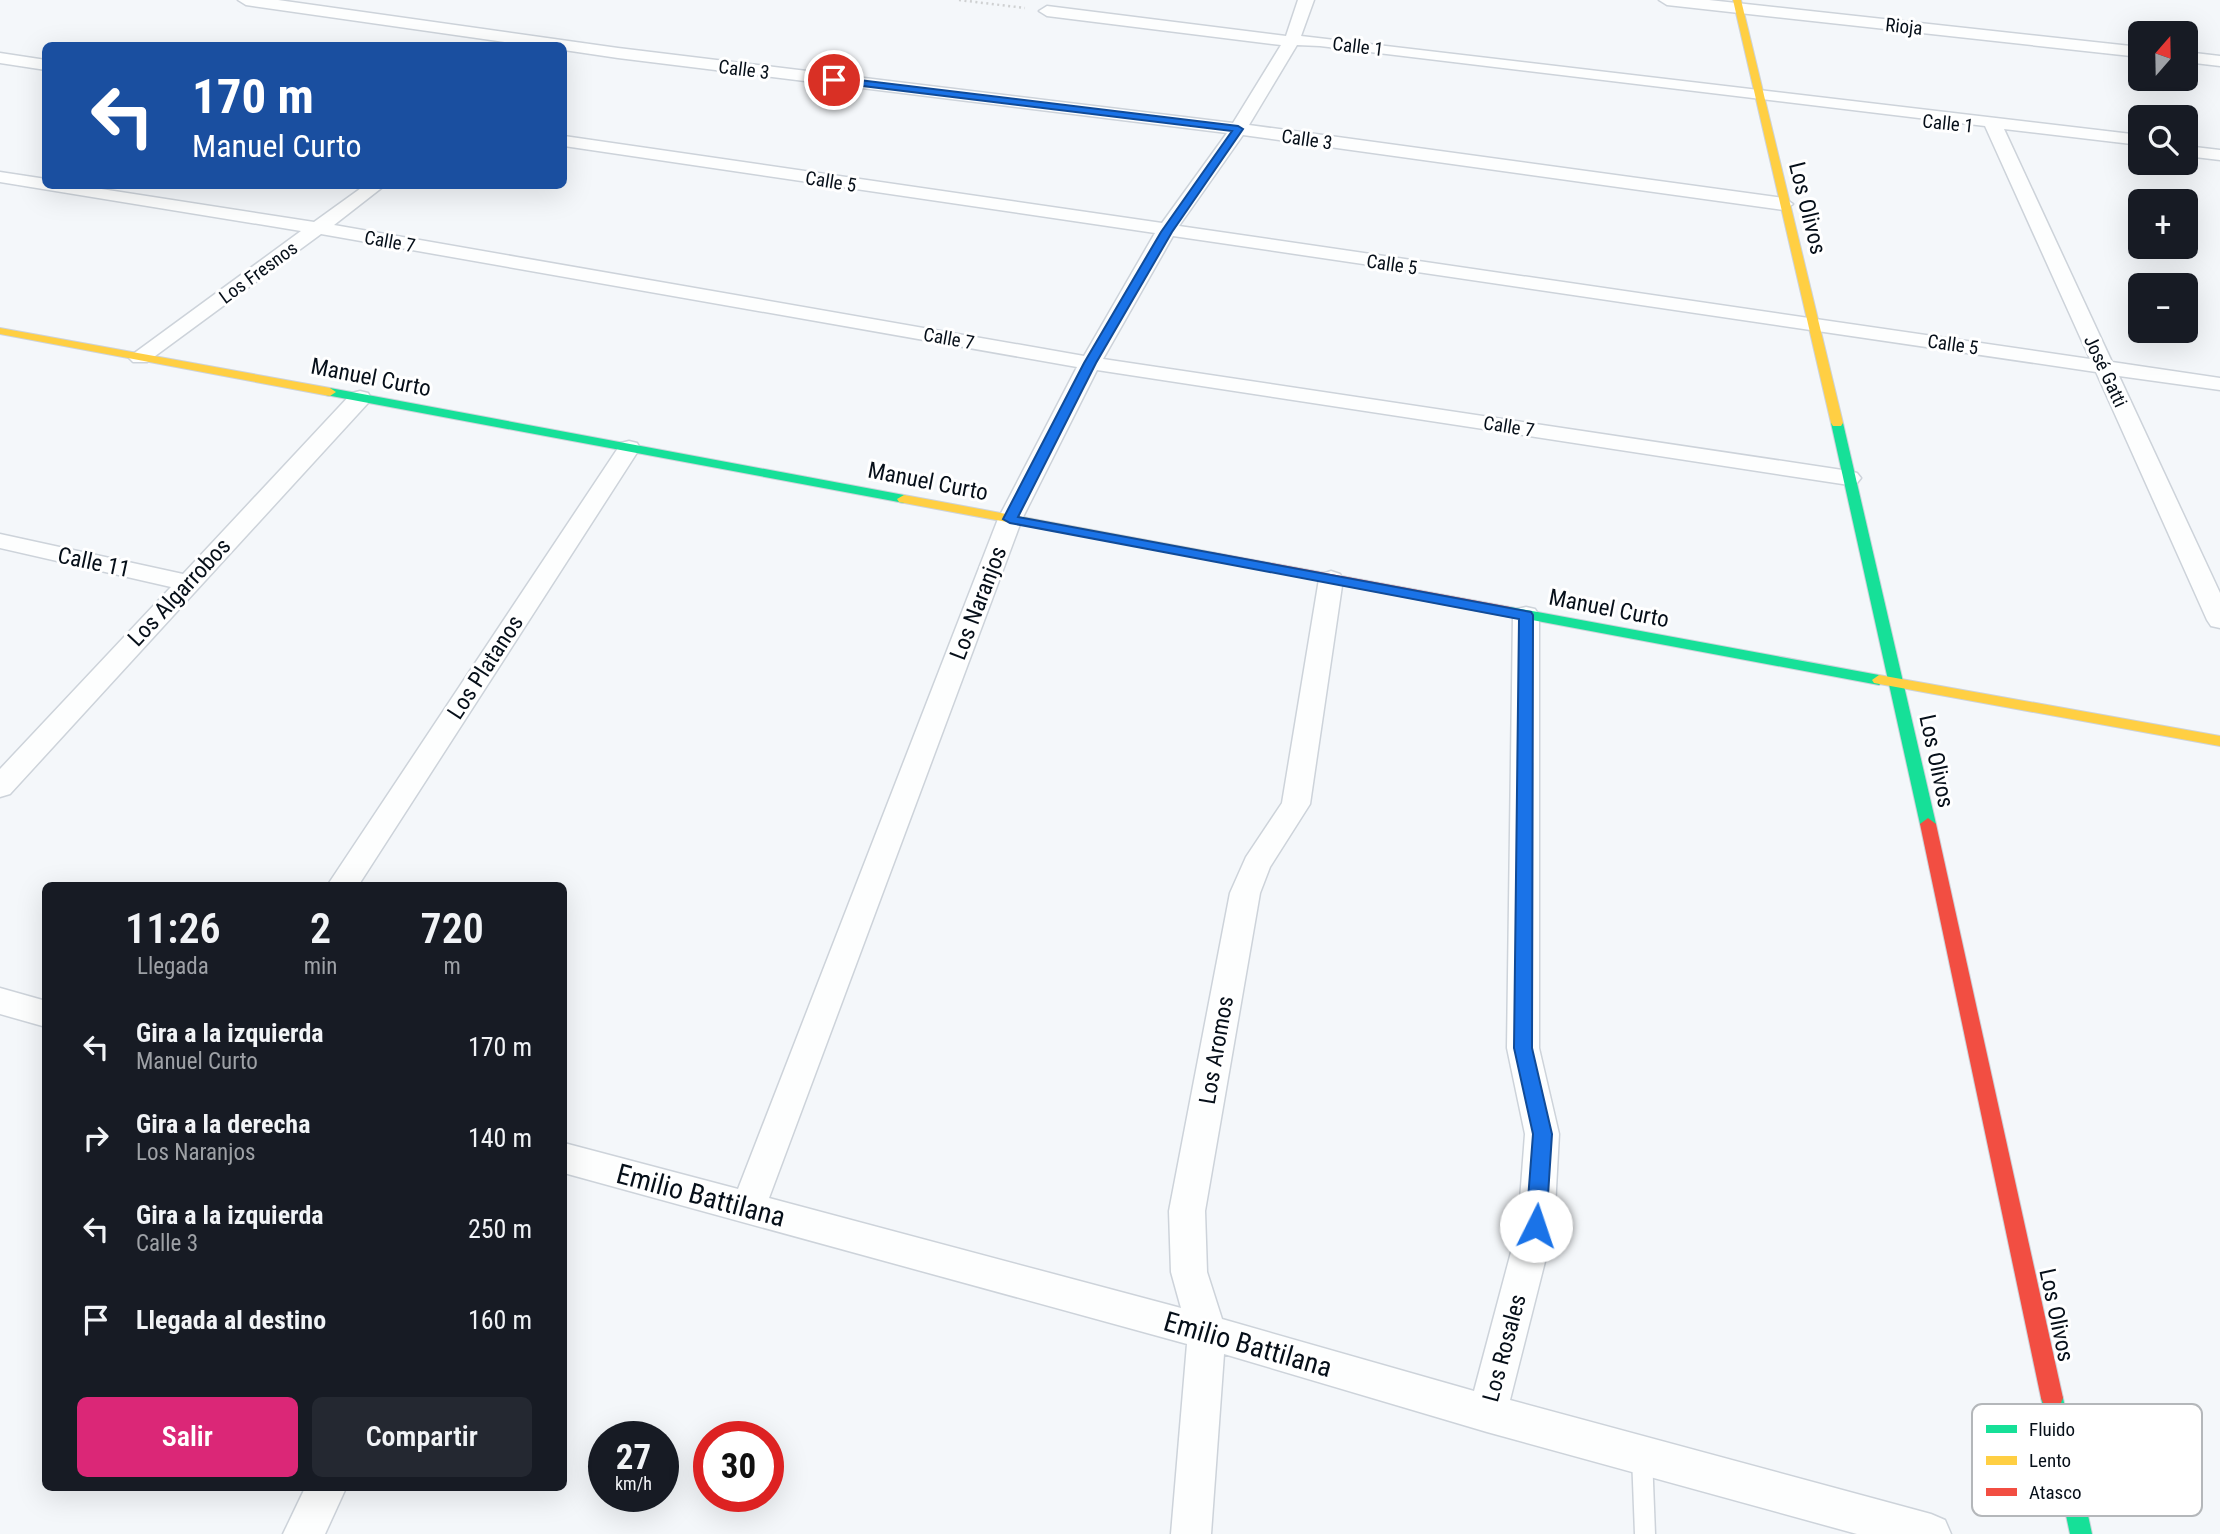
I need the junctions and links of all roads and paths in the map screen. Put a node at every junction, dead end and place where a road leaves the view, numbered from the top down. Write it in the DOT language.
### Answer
graph roads {
  1 [pos="247,0"];
  2 [pos="959,0"];
  3 [pos="1306,0"];
  4 [pos="1667,0"];
  5 [pos="1738,4"];
  6 [pos="1047,11"];
  7 [pos="1292,40"];
  8 [pos="536,42"];
  9 [pos="567,46"];
  10 [pos="2128,51"];
  11 [pos="0,58"];
  12 [pos="2198,58"];
  13 [pos="2220,61"];
  14 [pos="42,64"];
  15 [pos="1758,95"];
  16 [pos="1993,125"];
  17 [pos="1238,129"];
  18 [pos="2128,139"];
  19 [pos="567,141"];
  20 [pos="2128,144"];
  21 [pos="2198,146"];
  22 [pos="2220,149"];
  23 [pos="2198,152"];
  24 [pos="2220,155"];
  25 [pos="0,177"];
  26 [pos="42,184"];
  27 [pos="73,189"];
  28 [pos="370,189"];
  29 [pos="1784,204"];
  30 [pos="317,228"];
  31 [pos="1166,232"];
  32 [pos="1813,323"];
  33 [pos="0,331"];
  34 [pos="141,358"];
  35 [pos="1090,363"];
  36 [pos="2104,367"];
  37 [pos="2220,384"];
  38 [pos="360,398"];
  39 [pos="629,448"];
  40 [pos="1849,478"];
  41 [pos="1010,519"];
  42 [pos="0,541"];
  43 [pos="1331,579"];
  44 [pos="187,583"];
  45 [pos="1526,615"];
  46 [pos="2220,620"];
  47 [pos="1898,684"];
  48 [pos="2220,741"];
  49 [pos="0,787"];
  50 [pos="345,882"];
  51 [pos="0,1002"];
  52 [pos="42,1013"];
  53 [pos="567,1159"];
  54 [pos="748,1208"];
  55 [pos="1207,1332"];
  56 [pos="2053,1404"];
  57 [pos="1487,1413"];
  58 [pos="1643,1455"];
  59 [pos="324,1491"];
  60 [pos="2077,1516"];
  61 [pos="303,1534"];
  62 [pos="1191,1534"];
  63 [pos="1645,1534"];
  64 [pos="1931,1534"];
  65 [pos="2081,1534"];
  1 -- 8 [label="street, Calle 3"];
  2 -- 6 [label="path"];
  3 -- 7 [label="street, Los Naranjos"];
  4 -- 5 [label="street, Rioja"];
  5 -- 10 [label="street, Rioja"];
  5 -- 15 [label="street, Los Olivos"];
  6 -- 7 [label="street, Calle 1"];
  7 -- 15 [label="street, Calle 1"];
  7 -- 17 [label="street, Los Naranjos"];
  9 -- 17 [label="street, Calle 3"];
  11 -- 14 [label="street"];
  12 -- 13 [label="street"];
  15 -- 16 [label="street, Calle 1"];
  15 -- 29 [label="street, Los Olivos"];
  16 -- 18 [label="street, Calle 1"];
  16 -- 20 [label="street, Calle 1"];
  16 -- 36 [label="street, José Gatti"];
  17 -- 29 [label="street, Calle 3"];
  17 -- 31 [label="street, Los Naranjos"];
  19 -- 31 [label="street, Calle 5"];
  21 -- 22 [label="street"];
  23 -- 24 [label="street"];
  25 -- 26 [label="street, Calle 7"];
  27 -- 30 [label="street, Calle 7"];
  28 -- 30 [label="street, Los Fresnos"];
  29 -- 32 [label="street, Los Olivos"];
  30 -- 34 [label="street, Los Fresnos"];
  30 -- 35 [label="street, Calle 7"];
  31 -- 32 [label="street, Calle 5"];
  31 -- 35 [label="street, Los Naranjos"];
  32 -- 36 [label="street, Calle 5"];
  32 -- 40 [label="street, Los Olivos"];
  33 -- 34 [label="street, Manuel Curto"];
  34 -- 38 [label="street, Manuel Curto"];
  35 -- 40 [label="street, Calle 7"];
  35 -- 41 [label="street, Los Naranjos"];
  36 -- 37 [label="street, Calle 5"];
  36 -- 46 [label="street, José Gatti"];
  38 -- 39 [label="street, Manuel Curto"];
  38 -- 44 [label="street, Los Algarrobos"];
  39 -- 41 [label="street, Manuel Curto"];
  39 -- 50 [label="street, Los Platanos"];
  40 -- 47 [label="street, Los Olivos"];
  41 -- 43 [label="street, Manuel Curto"];
  41 -- 54 [label="street, Los Naranjos"];
  42 -- 44 [label="street, Calle 11"];
  43 -- 45 [label="street, Manuel Curto"];
  43 -- 55 [label="street, Los Aromos"];
  44 -- 49 [label="street, Los Algarrobos"];
  45 -- 47 [label="street, Manuel Curto"];
  45 -- 57 [label="street, Los Rosales"];
  47 -- 48 [label="street, Manuel Curto"];
  47 -- 56 [label="street, Los Olivos"];
  51 -- 52 [label="street"];
  53 -- 54 [label="street, Emilio Battilana"];
  54 -- 55 [label="street, Emilio Battilana"];
  55 -- 57 [label="street, Emilio Battilana"];
  55 -- 62 [label="street, Los Aromos"];
  57 -- 58 [label="street, Emilio Battilana"];
  58 -- 63 [label="lane"];
  58 -- 64 [label="street, Emilio Battilana"];
  59 -- 61 [label="street"];
  60 -- 65 [label="street, Los Olivos"];
}
